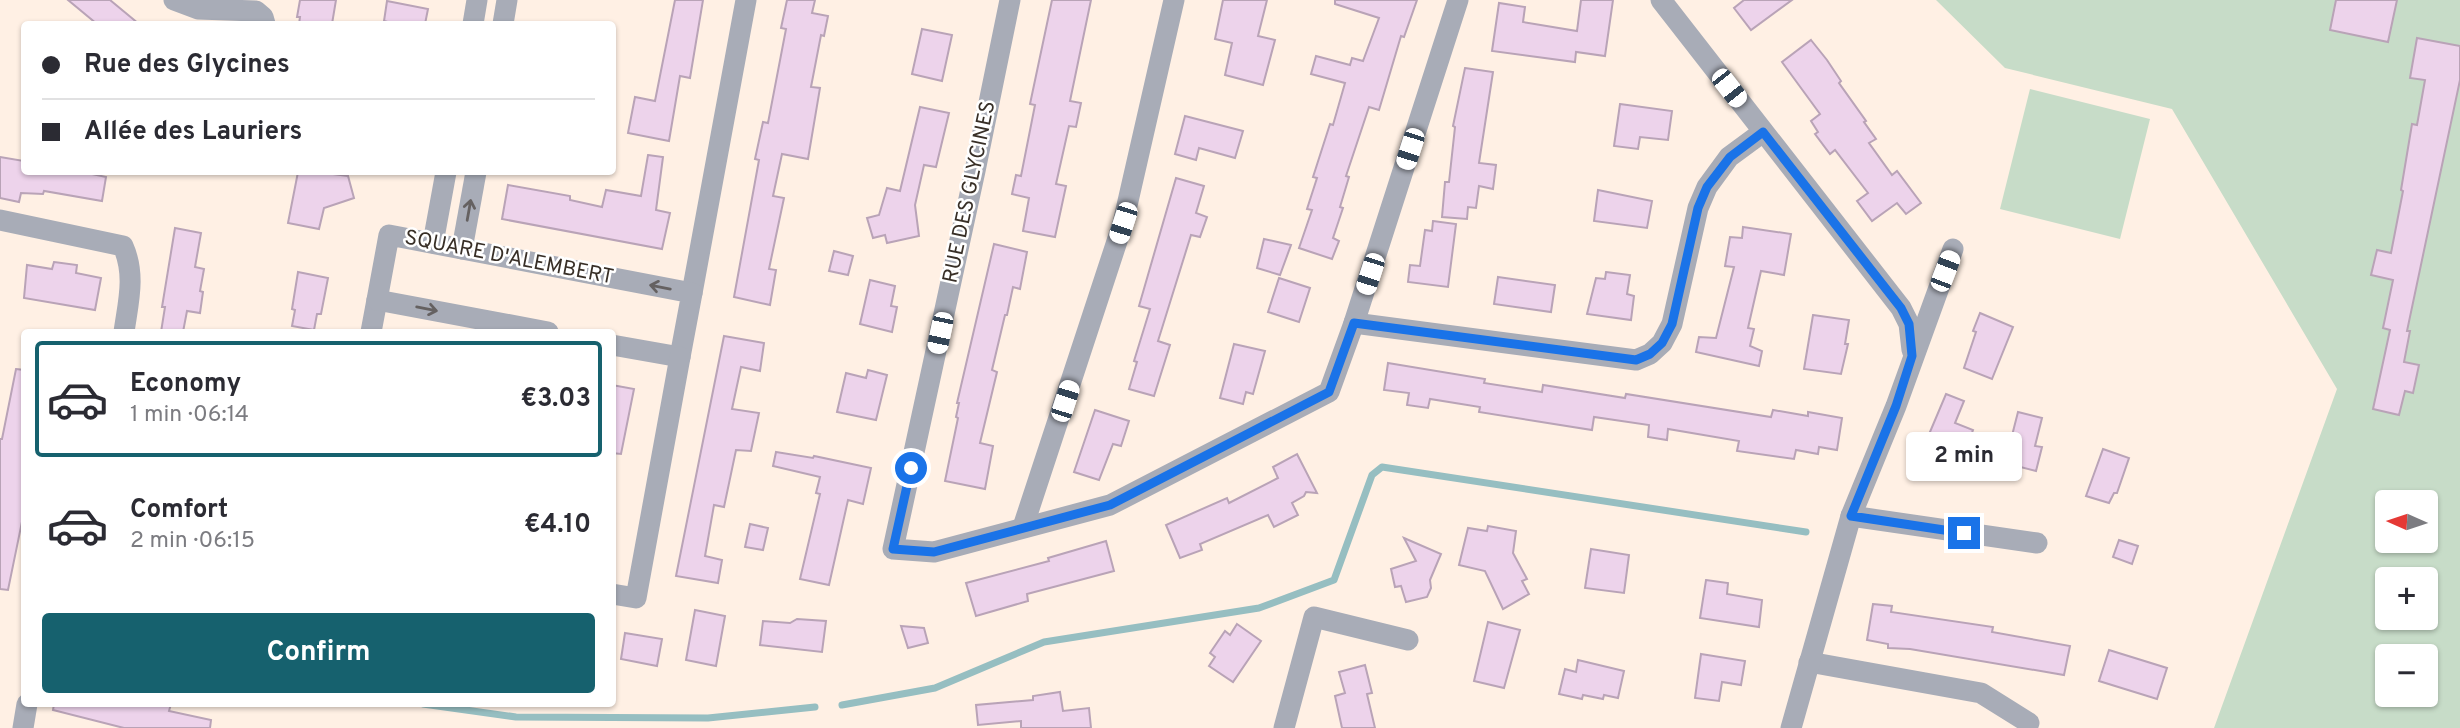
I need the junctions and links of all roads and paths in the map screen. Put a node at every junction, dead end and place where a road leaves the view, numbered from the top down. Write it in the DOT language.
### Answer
graph roads {
  1 [pos="168,0"];
  2 [pos="174,0"];
  3 [pos="477,0"];
  4 [pos="507,0"];
  5 [pos="746,0"];
  6 [pos="1010,0"];
  7 [pos="1174,0"];
  8 [pos="1458,0"];
  9 [pos="1661,0"];
  10 [pos="188,21"];
  11 [pos="264,21"];
  12 [pos="474,21"];
  13 [pos="504,21"];
  14 [pos="1763,132"];
  15 [pos="445,175"];
  16 [pos="475,175"];
  17 [pos="0,220"];
  18 [pos="433,243"];
  19 [pos="462,249"];
  20 [pos="1953,249"];
  21 [pos="692,293"];
  22 [pos="377,300"];
  23 [pos="1354,323"];
  24 [pos="124,329"];
  25 [pos="372,329"];
  26 [pos="532,329"];
  27 [pos="616,346"];
  28 [pos="1912,356"];
  29 [pos="680,358"];
  30 [pos="1851,516"];
  31 [pos="1023,527"];
  32 [pos="2037,543"];
  33 [pos="616,595"];
  34 [pos="1408,640"];
  35 [pos="1809,662"];
  36 [pos="26,707"];
  37 [pos="2029,723"];
  38 [pos="23,728"];
  39 [pos="1284,728"];
  40 [pos="1791,728"];
  1 -- 10 [label="street"];
  2 -- 11 [label="street"];
  3 -- 12 [label="street"];
  4 -- 13 [label="street"];
  5 -- 21 [label="street"];
  6 -- 31 [label="street, RUE DES GLYCINES"];
  7 -- 31 [label="street"];
  8 -- 23 [label="street"];
  9 -- 14 [label="street"];
  14 -- 23 [label="street"];
  14 -- 28 [label="street"];
  15 -- 18 [label="street"];
  19 -- 16 [label="street, one-way"];
  17 -- 24 [label="street"];
  18 -- 19 [label="street, SQUARE D'ALEMBERT"];
  18 -- 22 [label="street, SQUARE D'ALEMBERT"];
  21 -- 19 [label="street, SQUARE D'ALEMBERT, one-way"];
  20 -- 28 [label="street"];
  21 -- 29 [label="street"];
  22 -- 25 [label="street"];
  22 -- 26 [label="street, one-way"];
  23 -- 31 [label="street"];
  27 -- 29 [label="street"];
  28 -- 30 [label="street"];
  29 -- 33 [label="street"];
  30 -- 32 [label="street"];
  30 -- 35 [label="street"];
  34 -- 39 [label="street"];
  35 -- 37 [label="street"];
  35 -- 40 [label="street"];
  36 -- 38 [label="street"];
}
